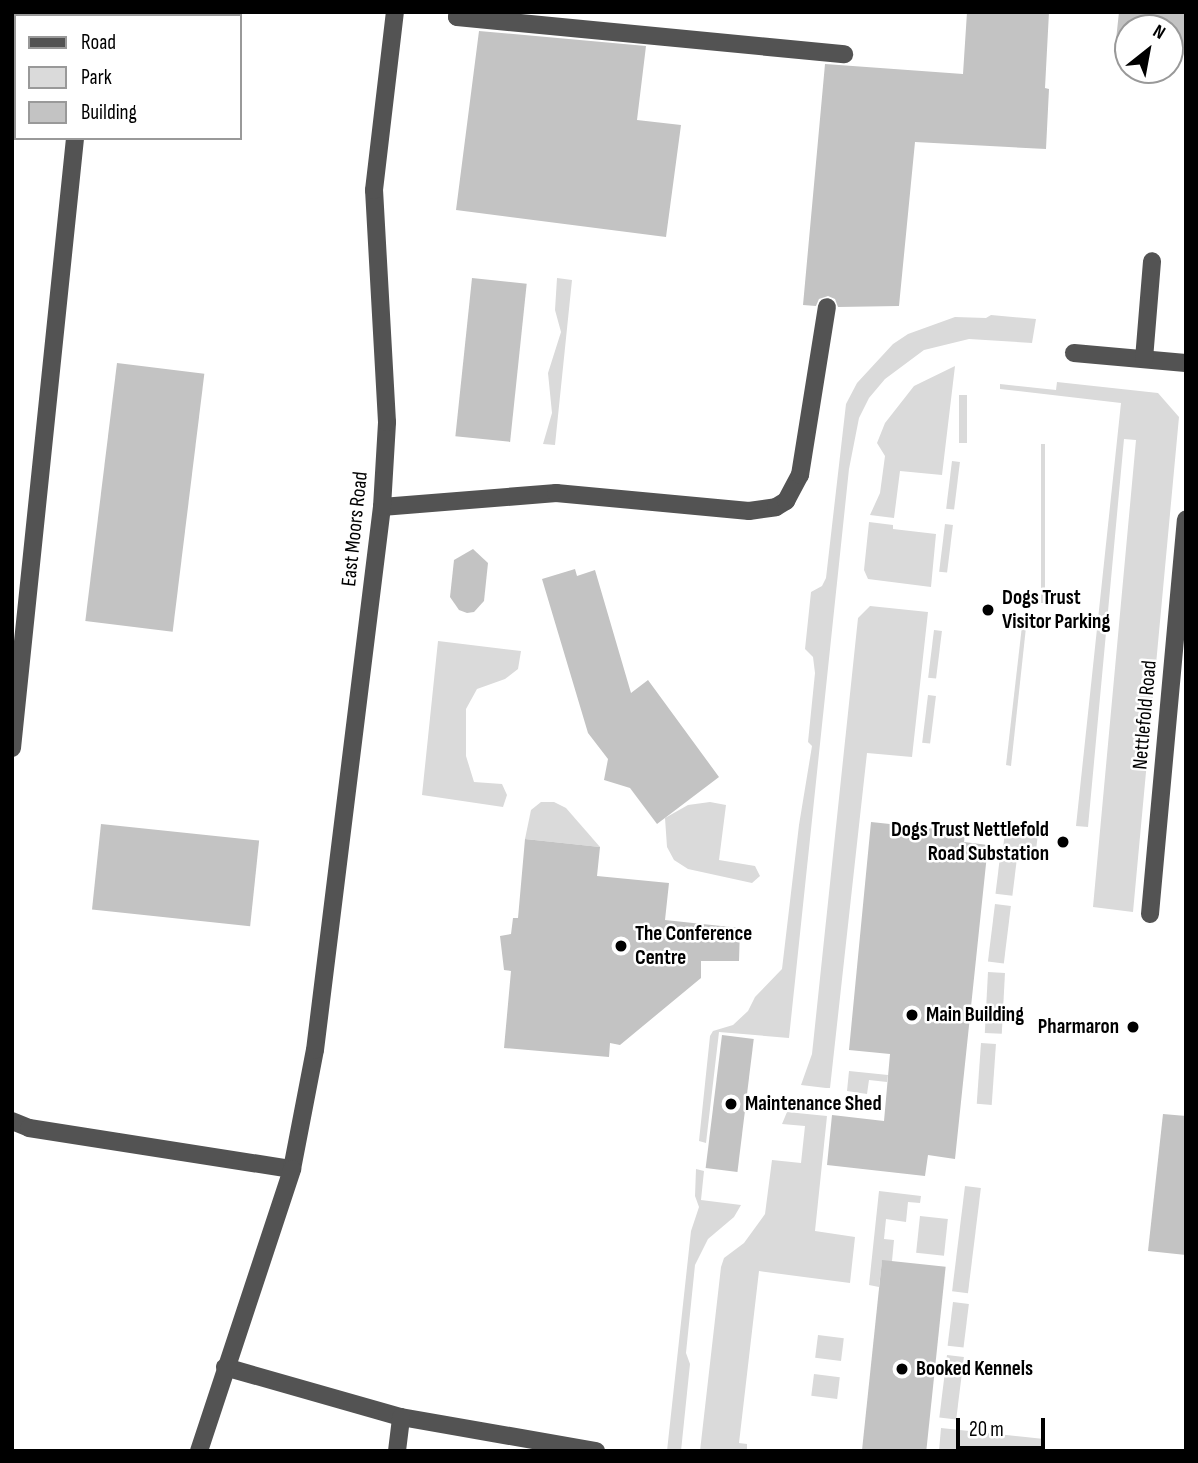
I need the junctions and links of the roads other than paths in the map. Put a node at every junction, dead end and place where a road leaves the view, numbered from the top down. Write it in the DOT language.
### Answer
graph roads {
  1 [pos="395,12"];
  2 [pos="458,12"];
  3 [pos="844,54"];
  4 [pos="75,140"];
  5 [pos="1152,261"];
  6 [pos="827,307"];
  7 [pos="1074,353"];
  8 [pos="1144,359"];
  9 [pos="1186,363"];
  10 [pos="382,507"];
  11 [pos="1186,520"];
  12 [pos="1183,577"];
  13 [pos="12,748"];
  14 [pos="1150,914"];
  15 [pos="12,1121"];
  16 [pos="292,1169"];
  17 [pos="225,1367"];
  18 [pos="401,1417"];
  19 [pos="199,1451"];
  20 [pos="397,1451"];
  21 [pos="596,1451"];
  1 -- 10 [label="street, East Moors Road"];
  2 -- 3 [label="street"];
  4 -- 13 [label="street"];
  5 -- 8 [label="street"];
  6 -- 10 [label="street"];
  7 -- 8 [label="street"];
  8 -- 9 [label="street"];
  10 -- 16 [label="street, East Moors Road"];
  11 -- 12 [label="street, Nettlefold Road"];
  12 -- 14 [label="street, Nettlefold Road"];
  15 -- 16 [label="street"];
  16 -- 17 [label="street, East Moors Road"];
  17 -- 18 [label="street"];
  17 -- 19 [label="street, East Moors Road"];
  18 -- 20 [label="street"];
  18 -- 21 [label="street"];
}
